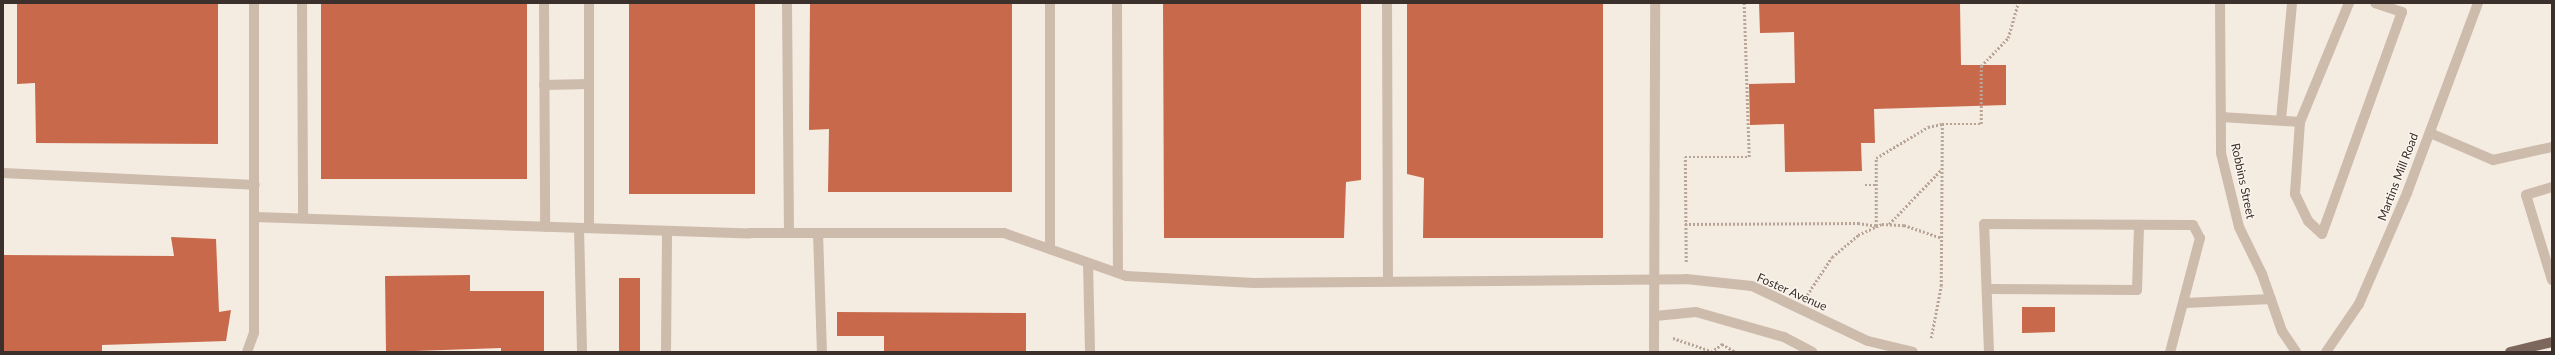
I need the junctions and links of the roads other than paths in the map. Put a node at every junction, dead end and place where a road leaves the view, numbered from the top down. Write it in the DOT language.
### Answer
graph roads {
  1 [pos="254,3"];
  2 [pos="302,3"];
  3 [pos="544,3"];
  4 [pos="589,3"];
  5 [pos="787,3"];
  6 [pos="1050,3"];
  7 [pos="1117,3"];
  8 [pos="1387,3"];
  9 [pos="1655,3"];
  10 [pos="2220,3"];
  11 [pos="2292,3"];
  12 [pos="2349,3"];
  13 [pos="2375,3"];
  14 [pos="2478,3"];
  15 [pos="589,84"];
  16 [pos="544,85"];
  17 [pos="2221,117"];
  18 [pos="2281,120"];
  19 [pos="2300,122"];
  20 [pos="2430,133"];
  21 [pos="2552,147"];
  22 [pos="3,173"];
  23 [pos="255,185"];
  24 [pos="2552,188"];
  25 [pos="255,217"];
  26 [pos="303,218"];
  27 [pos="2138,225"];
  28 [pos="545,227"];
  29 [pos="579,228"];
  30 [pos="589,228"];
  31 [pos="667,230"];
  32 [pos="789,233"];
  33 [pos="818,233"];
  34 [pos="1050,249"];
  35 [pos="1088,263"];
  36 [pos="2550,266"];
  37 [pos="1118,273"];
  38 [pos="1655,280"];
  39 [pos="2552,280"];
  40 [pos="1388,281"];
  41 [pos="1988,289"];
  42 [pos="2271,299"];
  43 [pos="2185,303"];
  44 [pos="1655,316"];
  45 [pos="2552,342"];
  46 [pos="247,352"];
  47 [pos="582,352"];
  48 [pos="666,352"];
  49 [pos="822,352"];
  50 [pos="1090,352"];
  51 [pos="1654,352"];
  52 [pos="1812,352"];
  53 [pos="1913,352"];
  54 [pos="1989,352"];
  55 [pos="2170,352"];
  56 [pos="2296,352"];
  57 [pos="2326,352"];
  58 [pos="2510,352"];
  1 -- 23 [label="street"];
  2 -- 26 [label="street"];
  3 -- 16 [label="street"];
  4 -- 15 [label="street"];
  5 -- 32 [label="street"];
  6 -- 34 [label="street"];
  7 -- 37 [label="street"];
  8 -- 40 [label="street"];
  9 -- 38 [label="street"];
  10 -- 17 [label="street, Robbins Street"];
  11 -- 18 [label="street"];
  12 -- 19 [label="street"];
  13 -- 19 [label="street"];
  14 -- 20 [label="street, Martins Mill Road"];
  15 -- 16 [label="street"];
  15 -- 30 [label="street"];
  16 -- 28 [label="street"];
  17 -- 18 [label="street"];
  17 -- 42 [label="street, Robbins Street"];
  18 -- 19 [label="street"];
  20 -- 21 [label="street"];
  20 -- 57 [label="street, Martins Mill Road"];
  22 -- 23 [label="street"];
  23 -- 25 [label="street"];
  24 -- 36 [label="street"];
  25 -- 26 [label="street, Foster Avenue"];
  25 -- 46 [label="street"];
  26 -- 28 [label="street, Foster Avenue"];
  27 -- 41 [label="street"];
  27 -- 41 [label="street"];
  27 -- 43 [label="street"];
  28 -- 29 [label="street, Foster Avenue"];
  29 -- 30 [label="street, Foster Avenue"];
  29 -- 47 [label="street"];
  30 -- 31 [label="street, Foster Avenue"];
  31 -- 32 [label="street, Foster Avenue"];
  31 -- 48 [label="street"];
  32 -- 33 [label="street, Foster Avenue"];
  33 -- 34 [label="street, Foster Avenue"];
  33 -- 49 [label="street"];
  34 -- 35 [label="street, Foster Avenue"];
  35 -- 37 [label="street, Foster Avenue"];
  35 -- 50 [label="street"];
  36 -- 39 [label="street"];
  37 -- 40 [label="street, Foster Avenue"];
  38 -- 40 [label="street, Foster Avenue"];
  38 -- 44 [label="street"];
  38 -- 53 [label="street, Foster Avenue"];
  41 -- 54 [label="street"];
  42 -- 43 [label="street"];
  42 -- 56 [label="street, Robbins Street"];
  43 -- 55 [label="street"];
  44 -- 51 [label="street"];
  44 -- 52 [label="street"];
  45 -- 58 [label="main road"];
}
